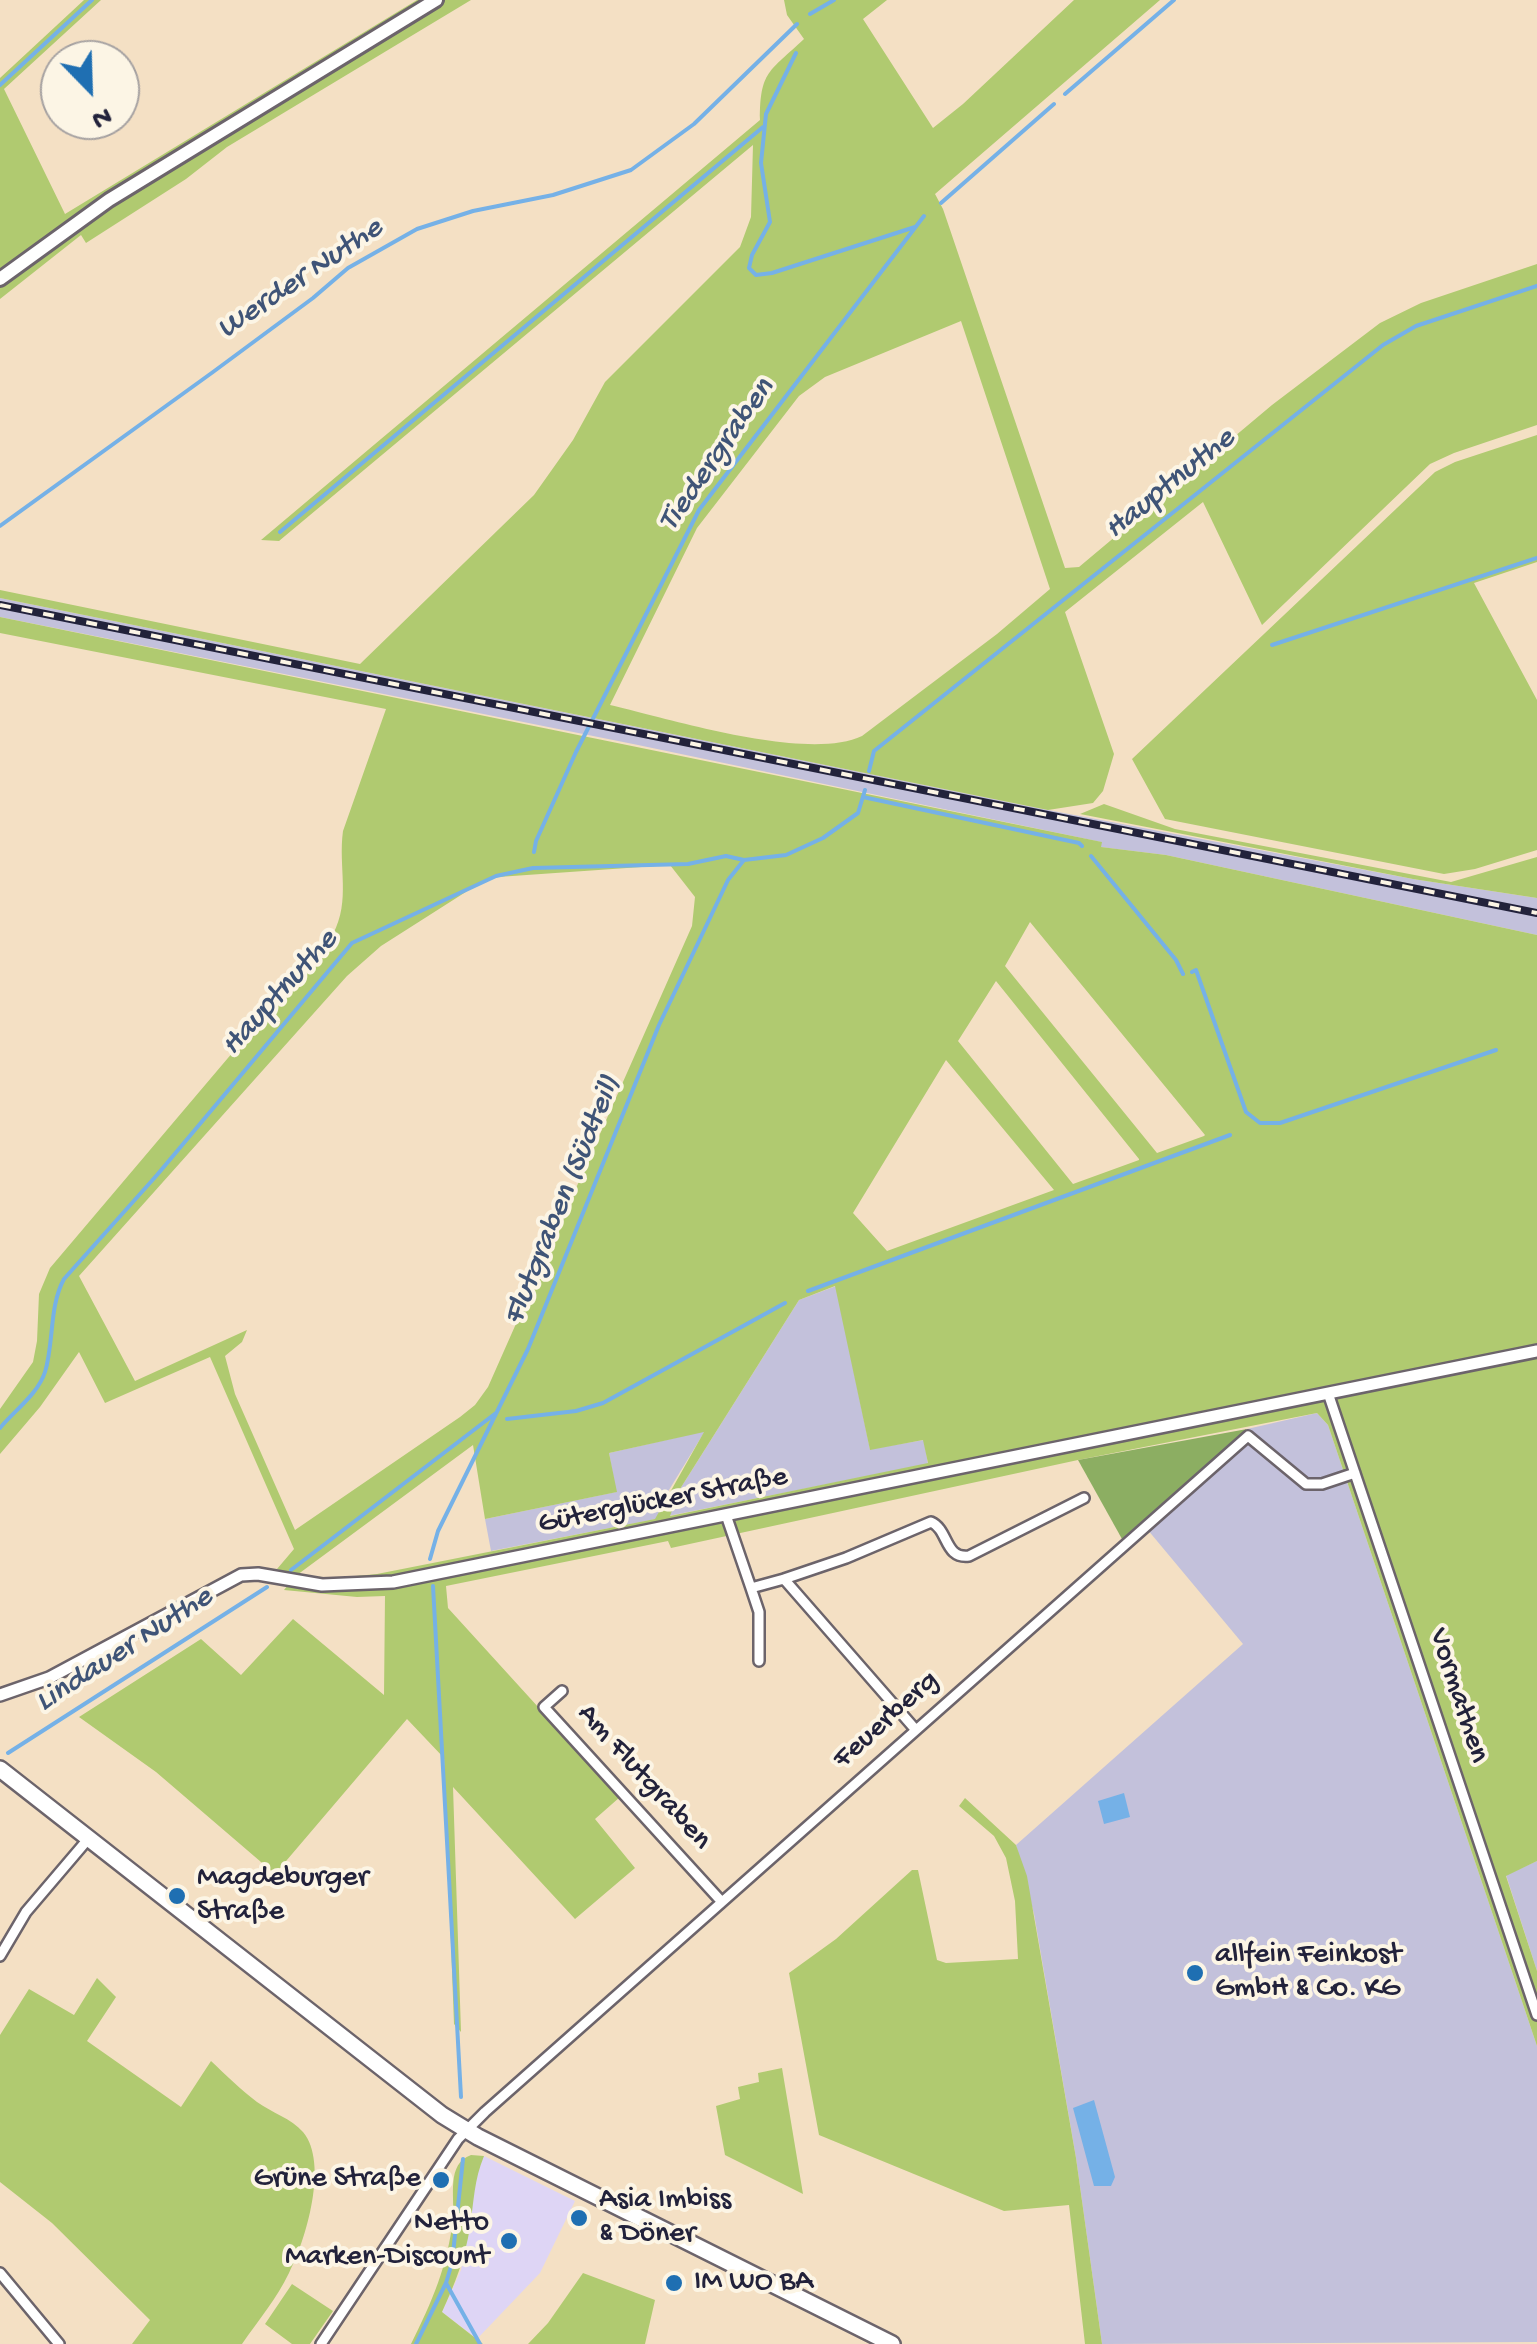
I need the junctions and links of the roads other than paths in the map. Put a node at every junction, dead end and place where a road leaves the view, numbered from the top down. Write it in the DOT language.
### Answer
graph roads {
  1 [pos="436,0"];
  2 [pos="0,279"];
  3 [pos="1537,1351"];
  4 [pos="1328,1393"];
  5 [pos="1355,1473"];
  6 [pos="1084,1498"];
  7 [pos="726,1515"];
  8 [pos="784,1579"];
  9 [pos="751,1588"];
  10 [pos="759,1661"];
  11 [pos="562,1692"];
  12 [pos="0,1695"];
  13 [pos="915,1729"];
  14 [pos="0,1769"];
  15 [pos="89,1838"];
  16 [pos="721,1901"];
  17 [pos="0,1956"];
  18 [pos="1537,2015"];
  19 [pos="467,2131"];
  20 [pos="0,2273"];
  21 [pos="59,2344"];
  22 [pos="321,2344"];
  23 [pos="892,2344"];
  1 -- 2 [label="main road"];
  3 -- 4 [label="street, Güterglücker Straße"];
  4 -- 5 [label="street, Vormathen"];
  4 -- 7 [label="street, Güterglücker Straße"];
  5 -- 13 [label="street, Feuerberg"];
  5 -- 18 [label="street, Vormathen"];
  6 -- 8 [label="street"];
  7 -- 9 [label="street"];
  7 -- 12 [label="street, Güterglücker Straße"];
  8 -- 9 [label="street"];
  8 -- 13 [label="street"];
  9 -- 10 [label="street"];
  11 -- 16 [label="street, Am Flutgraben"];
  13 -- 16 [label="street, Feuerberg"];
  14 -- 15 [label="main road"];
  15 -- 17 [label="street"];
  15 -- 19 [label="main road"];
  16 -- 19 [label="street, Feuerberg"];
  19 -- 22 [label="street"];
  19 -- 23 [label="main road"];
  20 -- 21 [label="street"];
}
